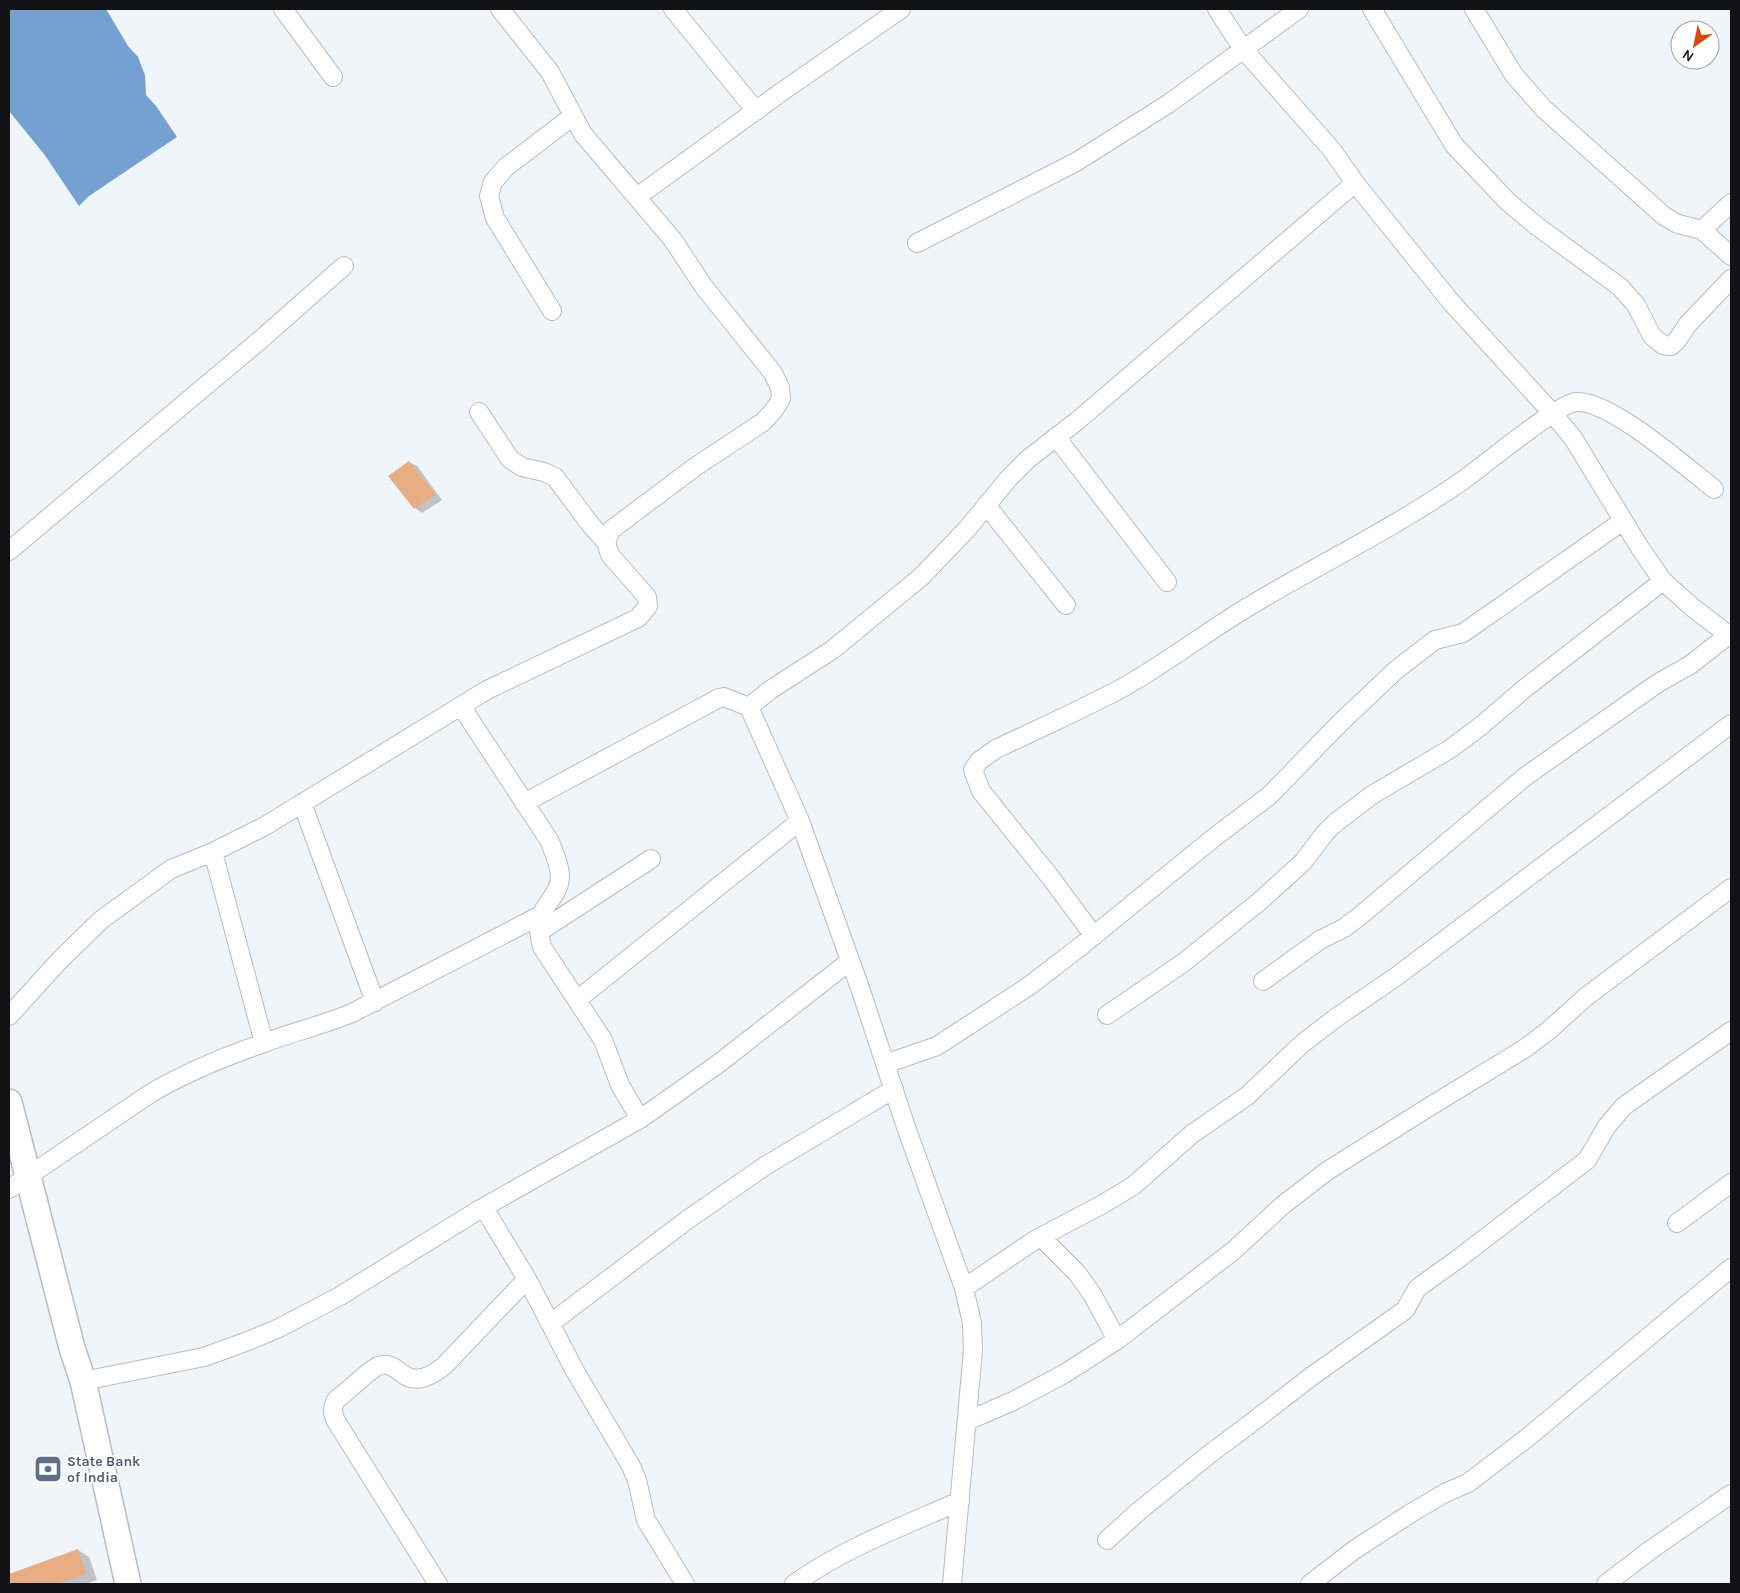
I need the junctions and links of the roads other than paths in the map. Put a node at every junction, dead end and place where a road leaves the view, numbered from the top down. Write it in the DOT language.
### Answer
graph roads {
  1 [pos="283,9"];
  2 [pos="672,9"];
  3 [pos="901,9"];
  4 [pos="1217,9"];
  5 [pos="1299,9"];
  6 [pos="1372,9"];
  7 [pos="1474,9"];
  8 [pos="508,12"];
  9 [pos="1243,49"];
  10 [pos="333,78"];
  11 [pos="756,111"];
  12 [pos="573,116"];
  13 [pos="1355,182"];
  14 [pos="637,197"];
  15 [pos="1731,203"];
  16 [pos="1702,230"];
  17 [pos="917,243"];
  18 [pos="1731,256"];
  19 [pos="344,266"];
  20 [pos="1731,279"];
  21 [pos="552,311"];
  22 [pos="479,412"];
  23 [pos="1553,414"];
  24 [pos="1056,437"];
  25 [pos="1714,489"];
  26 [pos="986,505"];
  27 [pos="1624,520"];
  28 [pos="606,542"];
  29 [pos="9,551"];
  30 [pos="1663,580"];
  31 [pos="1167,582"];
  32 [pos="1066,605"];
  33 [pos="1730,635"];
  34 [pos="461,706"];
  35 [pos="748,707"];
  36 [pos="1731,724"];
  37 [pos="302,803"];
  38 [pos="524,803"];
  39 [pos="800,821"];
  40 [pos="213,852"];
  41 [pos="651,859"];
  42 [pos="1731,888"];
  43 [pos="540,924"];
  44 [pos="1094,936"];
  45 [pos="850,961"];
  46 [pos="1263,981"];
  47 [pos="577,1000"];
  48 [pos="375,1002"];
  49 [pos="9,1016"];
  50 [pos="1106,1016"];
  51 [pos="1731,1031"];
  52 [pos="264,1042"];
  53 [pos="885,1064"];
  54 [pos="894,1089"];
  55 [pos="9,1102"];
  56 [pos="640,1119"];
  57 [pos="19,1182"];
  58 [pos="1731,1182"];
  59 [pos="484,1208"];
  60 [pos="1677,1223"];
  61 [pos="1041,1237"];
  62 [pos="1731,1268"];
  63 [pos="526,1279"];
  64 [pos="964,1288"];
  65 [pos="551,1323"];
  66 [pos="1117,1340"];
  67 [pos="83,1381"];
  68 [pos="967,1421"];
  69 [pos="1731,1494"];
  70 [pos="960,1501"];
  71 [pos="1107,1540"];
  72 [pos="128,1584"];
  73 [pos="438,1584"];
  74 [pos="685,1584"];
  75 [pos="794,1584"];
  76 [pos="952,1584"];
  77 [pos="1310,1584"];
  78 [pos="1606,1584"];
  1 -- 10 [label="street"];
  2 -- 11 [label="street"];
  3 -- 11 [label="street"];
  4 -- 9 [label="street"];
  5 -- 9 [label="street"];
  6 -- 20 [label="street"];
  7 -- 16 [label="street"];
  8 -- 12 [label="street"];
  9 -- 13 [label="street"];
  9 -- 17 [label="street"];
  11 -- 14 [label="street"];
  12 -- 14 [label="street"];
  12 -- 21 [label="street"];
  13 -- 23 [label="street"];
  13 -- 24 [label="street"];
  14 -- 28 [label="street"];
  15 -- 16 [label="street"];
  16 -- 18 [label="street"];
  19 -- 29 [label="street"];
  22 -- 28 [label="street"];
  23 -- 25 [label="street"];
  23 -- 27 [label="street"];
  23 -- 44 [label="street"];
  24 -- 26 [label="street"];
  24 -- 31 [label="street"];
  26 -- 32 [label="street"];
  26 -- 35 [label="street"];
  27 -- 30 [label="street"];
  27 -- 44 [label="street"];
  28 -- 34 [label="street"];
  30 -- 33 [label="street"];
  30 -- 50 [label="street"];
  33 -- 46 [label="street"];
  34 -- 37 [label="street"];
  34 -- 38 [label="street"];
  35 -- 38 [label="street"];
  35 -- 39 [label="street"];
  36 -- 61 [label="street"];
  37 -- 40 [label="street"];
  37 -- 48 [label="street"];
  38 -- 43 [label="street"];
  39 -- 45 [label="street"];
  39 -- 47 [label="street"];
  40 -- 49 [label="street"];
  40 -- 52 [label="street"];
  41 -- 43 [label="street"];
  42 -- 66 [label="street"];
  43 -- 47 [label="street"];
  43 -- 48 [label="street"];
  44 -- 53 [label="street"];
  45 -- 53 [label="street"];
  45 -- 56 [label="street"];
  47 -- 56 [label="street"];
  48 -- 52 [label="street"];
  51 -- 71 [label="street"];
  52 -- 57 [label="street"];
  53 -- 54 [label="street"];
  54 -- 64 [label="street"];
  54 -- 65 [label="street"];
  55 -- 57 [label="main road"];
  56 -- 59 [label="street"];
  57 -- 67 [label="main road"];
  58 -- 60 [label="street"];
  59 -- 63 [label="street"];
  59 -- 67 [label="street"];
  61 -- 64 [label="street"];
  61 -- 66 [label="street"];
  62 -- 77 [label="street"];
  63 -- 65 [label="street"];
  63 -- 73 [label="street"];
  64 -- 68 [label="street"];
  65 -- 74 [label="street"];
  66 -- 68 [label="street"];
  67 -- 72 [label="main road"];
  68 -- 70 [label="street"];
  69 -- 78 [label="street"];
  70 -- 75 [label="street"];
  70 -- 76 [label="street"];
}
